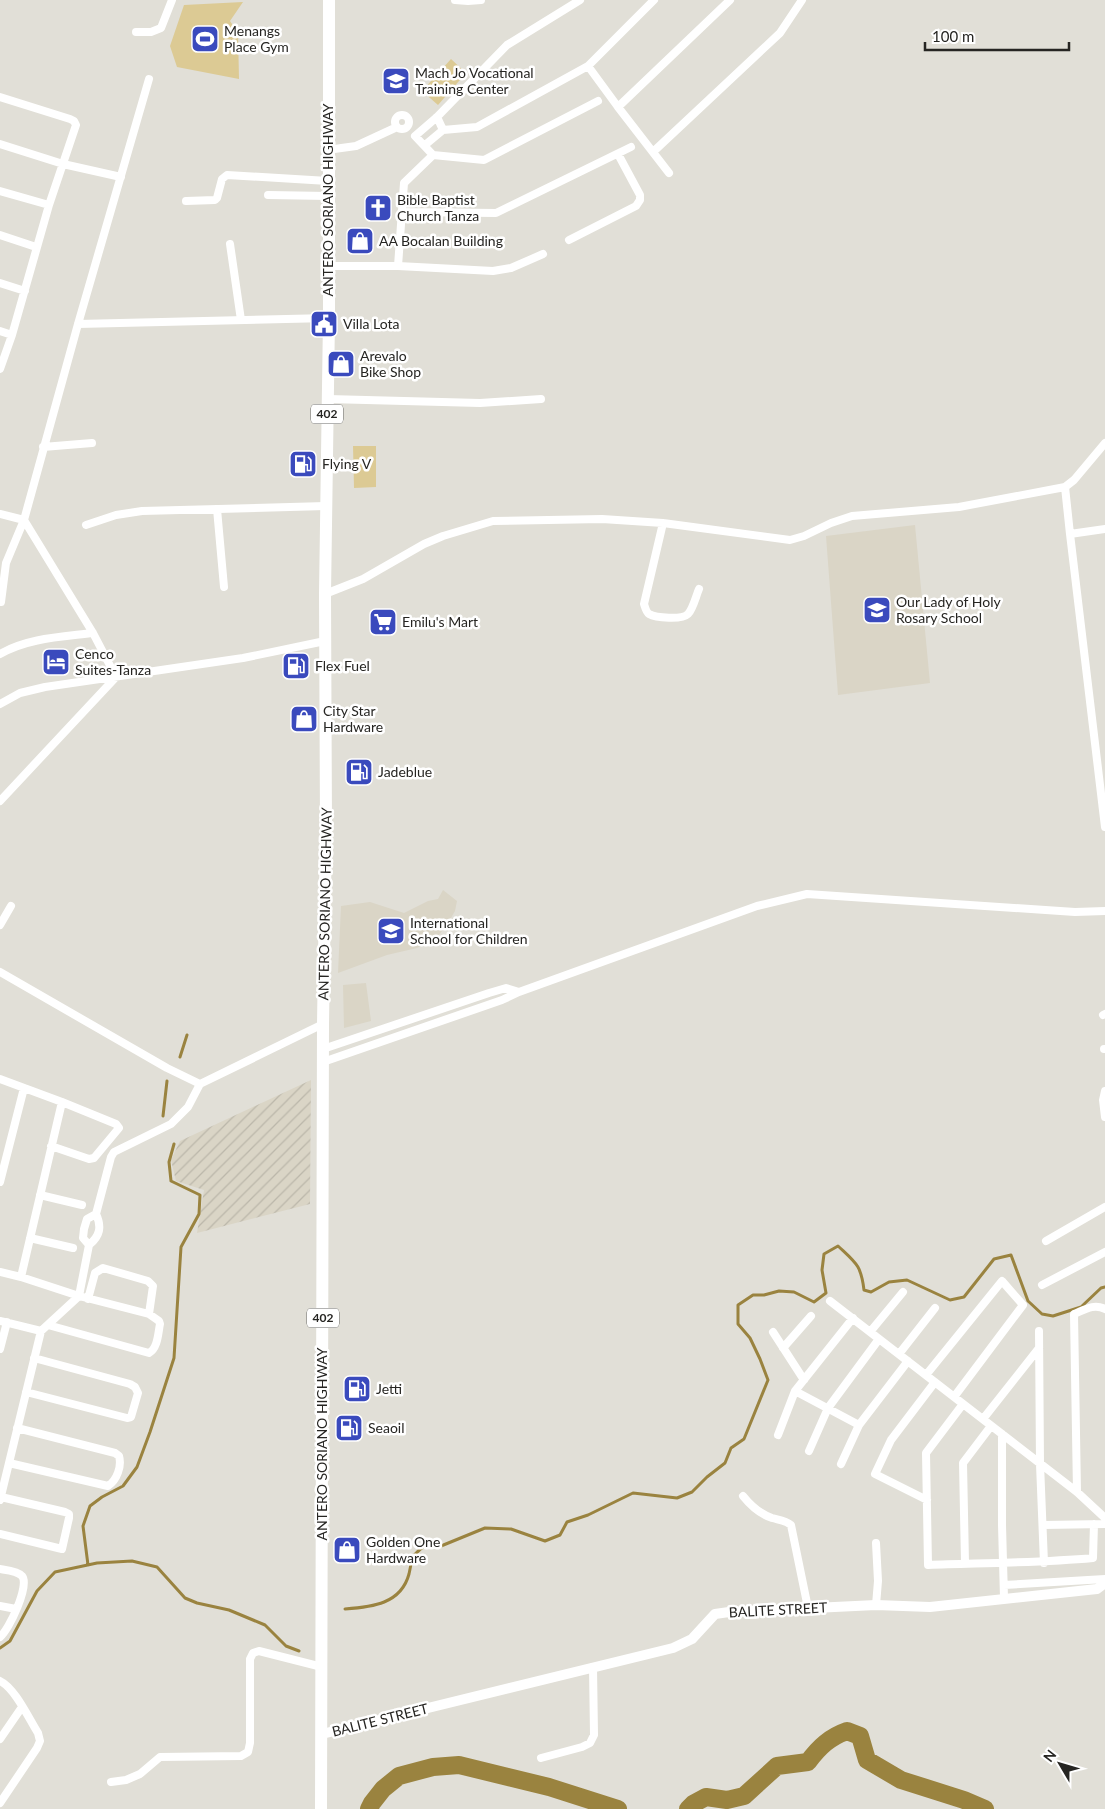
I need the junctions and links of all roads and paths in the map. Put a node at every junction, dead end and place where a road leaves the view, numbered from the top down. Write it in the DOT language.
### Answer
graph roads {
  1 [pos="172,0"];
  2 [pos="329,0"];
  3 [pos="455,0"];
  4 [pos="481,0"];
  5 [pos="580,0"];
  6 [pos="654,0"];
  7 [pos="730,0"];
  8 [pos="802,0"];
  9 [pos="468,1"];
  10 [pos="136,32"];
  11 [pos="588,66"];
  12 [pos="149,79"];
  13 [pos="0,97"];
  14 [pos="598,101"];
  15 [pos="618,107"];
  16 [pos="437,117"];
  17 [pos="397,127"];
  18 [pos="406,128"];
  19 [pos="443,130"];
  20 [pos="416,136"];
  21 [pos="0,144"];
  22 [pos="425,145"];
  23 [pos="631,147"];
  24 [pos="327,150"];
  25 [pos="653,152"];
  26 [pos="618,154"];
  27 [pos="433,156"];
  28 [pos="63,164"];
  29 [pos="669,173"];
  30 [pos="120,178"];
  31 [pos="328,181"];
  32 [pos="0,191"];
  33 [pos="268,195"];
  34 [pos="328,196"];
  35 [pos="186,201"];
  36 [pos="48,205"];
  37 [pos="402,212"];
  38 [pos="0,235"];
  39 [pos="569,240"];
  40 [pos="230,244"];
  41 [pos="36,247"];
  42 [pos="543,254"];
  43 [pos="328,266"];
  44 [pos="398,266"];
  45 [pos="0,284"];
  46 [pos="25,291"];
  47 [pos="329,318"];
  48 [pos="241,320"];
  49 [pos="78,324"];
  50 [pos="0,331"];
  51 [pos="12,335"];
  52 [pos="0,369"];
  53 [pos="328,399"];
  54 [pos="541,400"];
  55 [pos="92,443"];
  56 [pos="1105,444"];
  57 [pos="43,447"];
  58 [pos="1065,487"];
  59 [pos="326,506"];
  60 [pos="217,510"];
  61 [pos="0,514"];
  62 [pos="24,520"];
  63 [pos="663,523"];
  64 [pos="86,525"];
  65 [pos="1105,529"];
  66 [pos="1070,534"];
  67 [pos="224,587"];
  68 [pos="699,589"];
  69 [pos="325,594"];
  70 [pos="0,602"];
  71 [pos="92,633"];
  72 [pos="325,641"];
  73 [pos="0,654"];
  74 [pos="116,678"];
  75 [pos="0,704"];
  76 [pos="0,801"];
  77 [pos="1105,827"];
  78 [pos="11,906"];
  79 [pos="1105,911"];
  80 [pos="0,925"];
  81 [pos="0,972"];
  82 [pos="519,992"];
  83 [pos="323,1024"];
  84 [pos="323,1056"];
  85 [pos="0,1079"];
  86 [pos="200,1084"];
  87 [pos="24,1088"];
  88 [pos="1105,1091"];
  89 [pos="62,1102"];
  90 [pos="1105,1117"];
  91 [pos="51,1146"];
  92 [pos="0,1182"];
  93 [pos="40,1195"];
  94 [pos="82,1205"];
  95 [pos="1105,1207"];
  96 [pos="96,1214"];
  97 [pos="30,1238"];
  98 [pos="1046,1241"];
  99 [pos="89,1245"];
  100 [pos="73,1248"];
  101 [pos="1105,1252"];
  102 [pos="0,1272"];
  103 [pos="21,1277"];
  104 [pos="1042,1285"];
  105 [pos="904,1292"];
  106 [pos="79,1296"];
  107 [pos="88,1298"];
  108 [pos="830,1301"];
  109 [pos="935,1308"];
  110 [pos="1105,1308"];
  111 [pos="149,1314"];
  112 [pos="811,1316"];
  113 [pos="853,1318"];
  114 [pos="3,1322"];
  115 [pos="48,1325"];
  116 [pos="41,1331"];
  117 [pos="1039,1331"];
  118 [pos="773,1332"];
  119 [pos="870,1332"];
  120 [pos="879,1339"];
  121 [pos="784,1348"];
  122 [pos="1039,1348"];
  123 [pos="0,1349"];
  124 [pos="899,1354"];
  125 [pos="34,1358"];
  126 [pos="908,1361"];
  127 [pos="926,1376"];
  128 [pos="804,1380"];
  129 [pos="935,1382"];
  130 [pos="795,1391"];
  131 [pos="26,1392"];
  132 [pos="954,1397"];
  133 [pos="963,1404"];
  134 [pos="828,1408"];
  135 [pos="983,1420"];
  136 [pos="859,1425"];
  137 [pos="991,1426"];
  138 [pos="18,1428"];
  139 [pos="778,1434"];
  140 [pos="1002,1434"];
  141 [pos="809,1450"];
  142 [pos="9,1463"];
  143 [pos="841,1464"];
  144 [pos="1040,1464"];
  145 [pos="1076,1492"];
  146 [pos="743,1496"];
  147 [pos="0,1498"];
  148 [pos="927,1500"];
  149 [pos="1105,1518"];
  150 [pos="1094,1524"];
  151 [pos="1105,1524"];
  152 [pos="1043,1525"];
  153 [pos="0,1534"];
  154 [pos="876,1543"];
  155 [pos="1003,1562"];
  156 [pos="1044,1562"];
  157 [pos="965,1563"];
  158 [pos="0,1569"];
  159 [pos="1105,1579"];
  160 [pos="1105,1583"];
  161 [pos="1004,1585"];
  162 [pos="1004,1598"];
  163 [pos="876,1605"];
  164 [pos="0,1606"];
  165 [pos="808,1608"];
  166 [pos="16,1609"];
  167 [pos="0,1637"];
  168 [pos="322,1666"];
  169 [pos="593,1667"];
  170 [pos="0,1681"];
  171 [pos="22,1707"];
  172 [pos="322,1734"];
  173 [pos="0,1738"];
  174 [pos="541,1758"];
  175 [pos="111,1782"];
  176 [pos="0,1803"];
  177 [pos="321,1809"];
  1 -- 10 [label="street"];
  2 -- 24 [label="main road, ANTERO SORIANO HIGHWAY / 402"];
  3 -- 9 [label="street"];
  4 -- 9 [label="street"];
  5 -- 16 [label="street"];
  6 -- 11 [label="street"];
  7 -- 15 [label="street"];
  8 -- 25 [label="street"];
  11 -- 15 [label="street"];
  11 -- 19 [label="street"];
  12 -- 30 [label="street"];
  13 -- 28 [label="street"];
  14 -- 27 [label="street"];
  15 -- 25 [label="street"];
  16 -- 19 [label="street"];
  16 -- 20 [label="street"];
  17 -- 18 [label="street"];
  17 -- 18 [label="street"];
  17 -- 24 [label="street"];
  18 -- 20 [label="street"];
  19 -- 22 [label="street"];
  20 -- 22 [label="street"];
  21 -- 28 [label="street"];
  22 -- 27 [label="street"];
  23 -- 26 [label="street"];
  24 -- 31 [label="main road, ANTERO SORIANO HIGHWAY / 402"];
  25 -- 29 [label="street"];
  26 -- 37 [label="street"];
  26 -- 39 [label="street"];
  27 -- 37 [label="street"];
  28 -- 30 [label="street"];
  28 -- 36 [label="street"];
  30 -- 49 [label="street"];
  31 -- 34 [label="main road, ANTERO SORIANO HIGHWAY / 402"];
  31 -- 35 [label="street"];
  32 -- 36 [label="street"];
  33 -- 34 [label="street"];
  34 -- 43 [label="main road, ANTERO SORIANO HIGHWAY / 402"];
  36 -- 41 [label="street"];
  37 -- 44 [label="street"];
  38 -- 41 [label="street"];
  40 -- 48 [label="street"];
  41 -- 46 [label="street"];
  42 -- 44 [label="street"];
  43 -- 44 [label="street"];
  43 -- 47 [label="main road, ANTERO SORIANO HIGHWAY / 402"];
  45 -- 46 [label="street"];
  46 -- 51 [label="street"];
  47 -- 48 [label="street"];
  47 -- 53 [label="main road, ANTERO SORIANO HIGHWAY / 402"];
  48 -- 49 [label="street"];
  49 -- 57 [label="street"];
  50 -- 51 [label="street"];
  51 -- 52 [label="street"];
  53 -- 54 [label="street"];
  53 -- 59 [label="main road, ANTERO SORIANO HIGHWAY / 402"];
  55 -- 57 [label="street"];
  56 -- 58 [label="street"];
  57 -- 62 [label="street"];
  58 -- 63 [label="street"];
  58 -- 66 [label="street"];
  59 -- 60 [label="street"];
  59 -- 69 [label="main road, ANTERO SORIANO HIGHWAY / 402"];
  60 -- 64 [label="street"];
  60 -- 67 [label="street"];
  61 -- 62 [label="street"];
  62 -- 70 [label="street"];
  62 -- 71 [label="street"];
  63 -- 68 [label="street"];
  63 -- 69 [label="street"];
  65 -- 66 [label="street"];
  66 -- 77 [label="street"];
  69 -- 72 [label="main road, ANTERO SORIANO HIGHWAY / 402"];
  71 -- 73 [label="street"];
  71 -- 74 [label="street"];
  72 -- 74 [label="street"];
  72 -- 83 [label="main road, ANTERO SORIANO HIGHWAY / 402"];
  74 -- 75 [label="street"];
  74 -- 76 [label="street"];
  78 -- 80 [label="street"];
  79 -- 82 [label="street"];
  81 -- 86 [label="street"];
  82 -- 84 [label="street"];
  82 -- 84 [label="street"];
  83 -- 84 [label="main road, ANTERO SORIANO HIGHWAY / 402"];
  83 -- 86 [label="street"];
  84 -- 168 [label="main road, ANTERO SORIANO HIGHWAY / 402"];
  85 -- 87 [label="street"];
  86 -- 96 [label="street"];
  87 -- 89 [label="street"];
  87 -- 92 [label="street"];
  88 -- 90 [label="street"];
  89 -- 91 [label="street"];
  89 -- 91 [label="street"];
  91 -- 93 [label="street"];
  93 -- 94 [label="street"];
  93 -- 97 [label="street"];
  95 -- 98 [label="street"];
  96 -- 99 [label="street"];
  96 -- 99 [label="street"];
  97 -- 100 [label="street"];
  97 -- 103 [label="street"];
  99 -- 106 [label="street"];
  101 -- 104 [label="street"];
  102 -- 103 [label="street"];
  103 -- 106 [label="street"];
  105 -- 119 [label="street"];
  106 -- 107 [label="street"];
  106 -- 115 [label="street"];
  107 -- 111 [label="street"];
  107 -- 111 [label="street"];
  108 -- 113 [label="street"];
  109 -- 124 [label="street"];
  110 -- 145 [label="street"];
  111 -- 115 [label="street"];
  112 -- 121 [label="street"];
  113 -- 119 [label="street"];
  113 -- 128 [label="street"];
  114 -- 116 [label="street"];
  114 -- 123 [label="street"];
  115 -- 116 [label="street"];
  116 -- 125 [label="street"];
  117 -- 122 [label="street"];
  118 -- 121 [label="street"];
  119 -- 120 [label="street"];
  120 -- 124 [label="street"];
  120 -- 134 [label="street"];
  121 -- 128 [label="street"];
  122 -- 135 [label="street"];
  122 -- 144 [label="street"];
  124 -- 126 [label="street"];
  125 -- 131 [label="street"];
  125 -- 131 [label="street"];
  126 -- 127 [label="street"];
  126 -- 136 [label="street"];
  127 -- 129 [label="street"];
  127 -- 132 [label="street"];
  128 -- 130 [label="street"];
  129 -- 132 [label="street"];
  129 -- 148 [label="street"];
  130 -- 134 [label="street"];
  130 -- 139 [label="street"];
  131 -- 138 [label="street"];
  132 -- 133 [label="street"];
  133 -- 135 [label="street"];
  133 -- 148 [label="street"];
  134 -- 136 [label="street"];
  134 -- 141 [label="street"];
  135 -- 137 [label="street"];
  136 -- 143 [label="street"];
  137 -- 140 [label="street"];
  137 -- 157 [label="street"];
  138 -- 142 [label="street"];
  138 -- 142 [label="street"];
  140 -- 144 [label="street"];
  140 -- 155 [label="street"];
  142 -- 147 [label="street"];
  144 -- 145 [label="street"];
  144 -- 152 [label="street"];
  145 -- 149 [label="street"];
  146 -- 165 [label="street"];
  147 -- 153 [label="street"];
  148 -- 157 [label="street"];
  150 -- 151 [label="street"];
  150 -- 152 [label="street"];
  150 -- 156 [label="street"];
  152 -- 156 [label="street"];
  154 -- 163 [label="street"];
  155 -- 156 [label="street"];
  155 -- 157 [label="street"];
  155 -- 161 [label="street"];
  158 -- 166 [label="street"];
  159 -- 161 [label="street"];
  160 -- 162 [label="street, BALITE STREET"];
  161 -- 162 [label="street"];
  162 -- 163 [label="street, BALITE STREET"];
  163 -- 165 [label="street, BALITE STREET"];
  164 -- 166 [label="street"];
  165 -- 169 [label="street, BALITE STREET"];
  166 -- 167 [label="street"];
  168 -- 172 [label="main road, ANTERO SORIANO HIGHWAY / 402"];
  168 -- 175 [label="street"];
  169 -- 172 [label="street, BALITE STREET"];
  169 -- 174 [label="street"];
  170 -- 171 [label="street"];
  171 -- 173 [label="street"];
  171 -- 176 [label="street"];
  172 -- 177 [label="main road, ANTERO SORIANO HIGHWAY / 402"];
}
